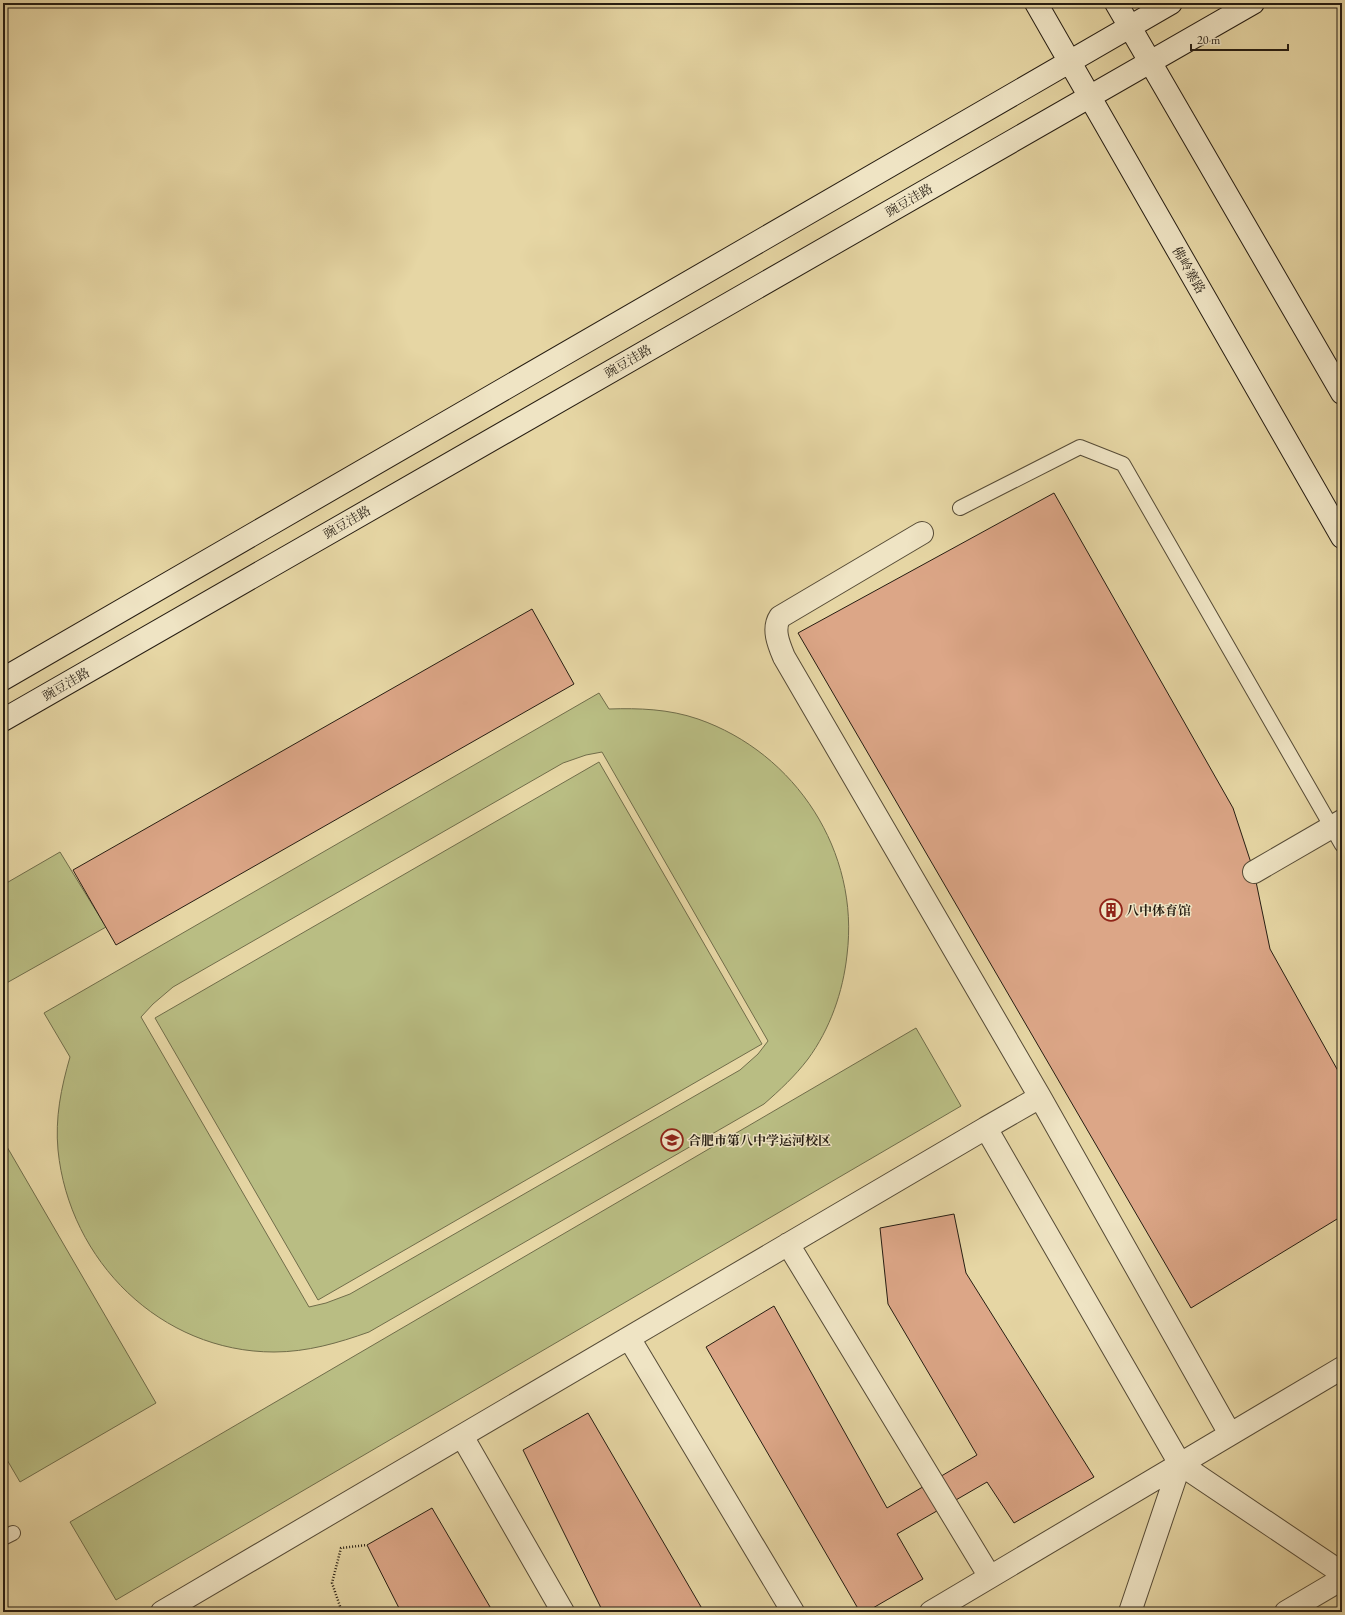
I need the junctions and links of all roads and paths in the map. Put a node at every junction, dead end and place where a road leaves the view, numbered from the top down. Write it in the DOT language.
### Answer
graph roads {
  1 [pos="1036,3"];
  2 [pos="1116,3"];
  3 [pos="1171,3"];
  4 [pos="1253,3"];
  5 [pos="1130,27"];
  6 [pos="1070,62"];
  7 [pos="1150,62"];
  8 [pos="1090,97"];
  9 [pos="1342,394"];
  10 [pos="960,508"];
  11 [pos="922,533"];
  12 [pos="1342,536"];
  13 [pos="3,679"];
  14 [pos="3,720"];
  15 [pos="1338,831"];
  16 [pos="1254,872"];
  17 [pos="1040,1097"];
  18 [pos="986,1128"];
  19 [pos="788,1244"];
  20 [pos="629,1338"];
  21 [pos="1342,1368"];
  22 [pos="1230,1434"];
  23 [pos="462,1436"];
  24 [pos="1180,1464"];
  25 [pos="367,1545"];
  26 [pos="1342,1573"];
  27 [pos="990,1577"];
  28 [pos="1342,1579"];
  29 [pos="1290,1611"];
  30 [pos="162,1612"];
  31 [pos="342,1612"];
  32 [pos="563,1612"];
  33 [pos="793,1612"];
  34 [pos="931,1612"];
  35 [pos="1130,1612"];
  1 -- 6 [label="street, 佛岭寨路"];
  2 -- 5 [label="street"];
  3 -- 5 [label="street"];
  4 -- 7 [label="street, 豌豆洼路"];
  5 -- 6 [label="street"];
  5 -- 7 [label="street"];
  6 -- 8 [label="street, 佛岭寨路"];
  6 -- 13 [label="street"];
  7 -- 8 [label="street, 豌豆洼路"];
  7 -- 9 [label="street"];
  8 -- 12 [label="street, 佛岭寨路"];
  8 -- 14 [label="street, 豌豆洼路"];
  10 -- 15 [label="lane"];
  11 -- 17 [label="street"];
  15 -- 16 [label="street"];
  17 -- 18 [label="street"];
  17 -- 22 [label="street"];
  18 -- 19 [label="street"];
  18 -- 24 [label="street"];
  19 -- 20 [label="street"];
  19 -- 27 [label="street"];
  20 -- 23 [label="street"];
  20 -- 33 [label="street"];
  21 -- 22 [label="street"];
  22 -- 24 [label="street"];
  23 -- 30 [label="street"];
  23 -- 32 [label="street"];
  24 -- 26 [label="street"];
  24 -- 27 [label="street"];
  24 -- 35 [label="street"];
  25 -- 31 [label="path"];
  27 -- 34 [label="street"];
  28 -- 29 [label="street"];
}
